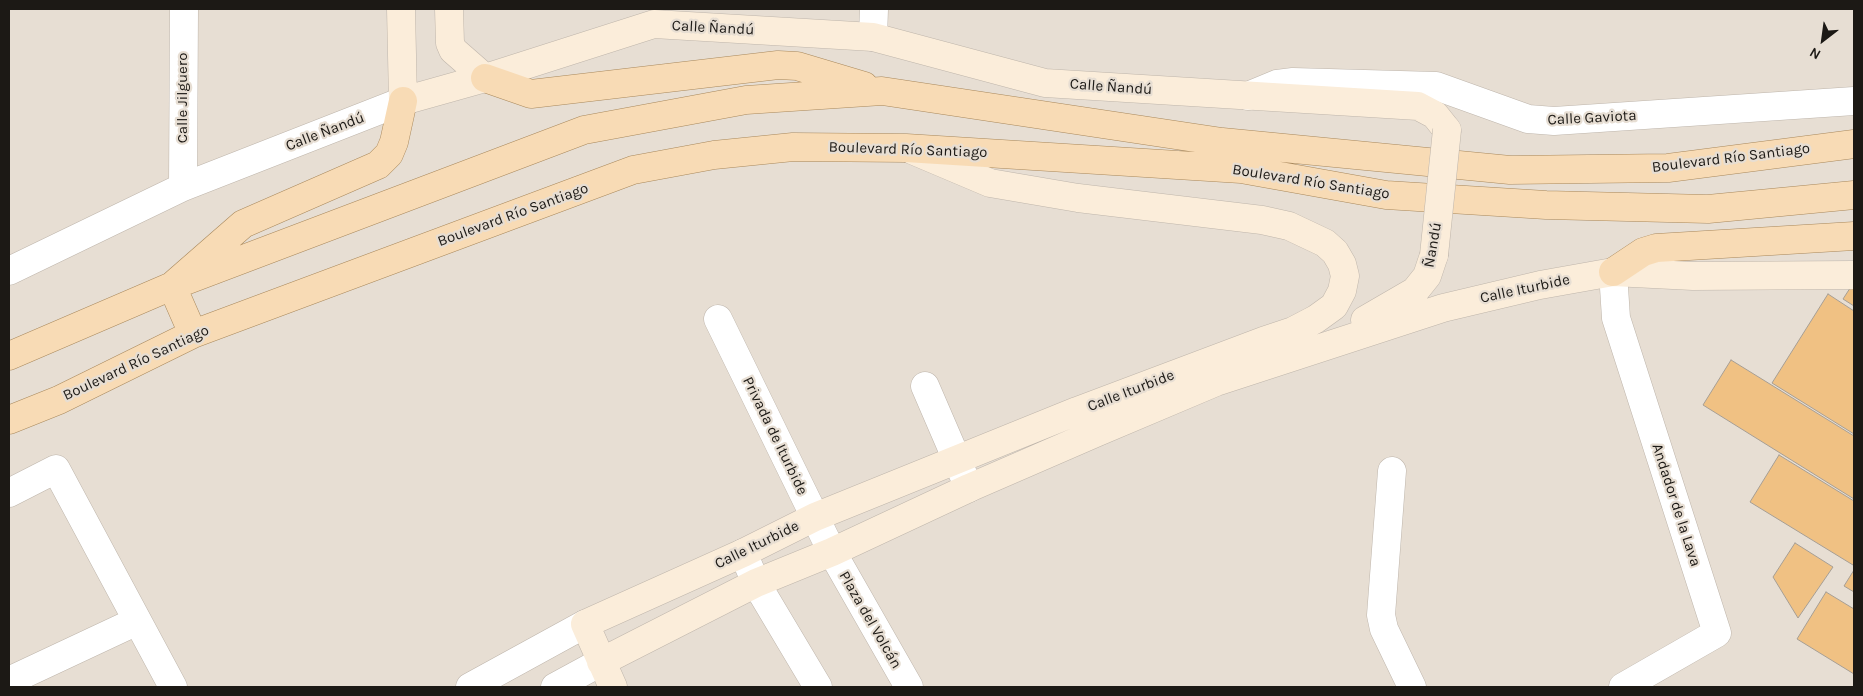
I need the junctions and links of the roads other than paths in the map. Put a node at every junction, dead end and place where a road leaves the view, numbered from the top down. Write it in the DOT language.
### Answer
graph roads {
  1 [pos="184,9"];
  2 [pos="401,9"];
  3 [pos="449,9"];
  4 [pos="874,9"];
  5 [pos="654,17"];
  6 [pos="873,37"];
  7 [pos="485,78"];
  8 [pos="882,91"];
  9 [pos="1248,96"];
  10 [pos="403,101"];
  11 [pos="1854,101"];
  12 [pos="1447,130"];
  13 [pos="1854,144"];
  14 [pos="906,148"];
  15 [pos="183,187"];
  16 [pos="1854,195"];
  17 [pos="1854,236"];
  18 [pos="9,271"];
  19 [pos="1613,272"];
  20 [pos="1854,275"];
  21 [pos="172,286"];
  22 [pos="718,319"];
  23 [pos="193,334"];
  24 [pos="1336,342"];
  25 [pos="1297,343"];
  26 [pos="9,356"];
  27 [pos="925,386"];
  28 [pos="9,420"];
  29 [pos="957,460"];
  30 [pos="1392,471"];
  31 [pos="969,488"];
  32 [pos="9,494"];
  33 [pos="815,517"];
  34 [pos="832,552"];
  35 [pos="743,553"];
  36 [pos="756,583"];
  37 [pos="137,620"];
  38 [pos="585,624"];
  39 [pos="602,662"];
  40 [pos="9,681"];
  41 [pos="173,687"];
  42 [pos="470,687"];
  43 [pos="555,687"];
  44 [pos="613,687"];
  45 [pos="818,687"];
  46 [pos="909,687"];
  47 [pos="1412,687"];
  48 [pos="1623,687"];
  1 -- 15 [label="street, Calle Jilguero"];
  2 -- 10 [label="street"];
  3 -- 7 [label="street"];
  4 -- 6 [label="street"];
  5 -- 6 [label="street, Calle Ñandú"];
  5 -- 7 [label="street, Calle Ñandú"];
  6 -- 9 [label="street, Calle Ñandú"];
  7 -- 8 [label="main road"];
  7 -- 10 [label="street, Calle Ñandú"];
  8 -- 13 [label="main road, Boulevard Río Santiago"];
  8 -- 21 [label="main road, Boulevard Río Santiago"];
  9 -- 11 [label="street, Calle Gaviota"];
  9 -- 12 [label="street, Calle Ñandú"];
  10 -- 15 [label="street, Calle Ñandú"];
  10 -- 21 [label="main road"];
  12 -- 24 [label="street, Ñandú, bridge"];
  14 -- 16 [label="main road, Boulevard Río Santiago"];
  14 -- 23 [label="main road, Boulevard Río Santiago"];
  14 -- 25 [label="street, Calle Iturbide"];
  15 -- 18 [label="street, Calle Ñandú"];
  17 -- 19 [label="main road"];
  19 -- 20 [label="street, Calle Iturbide"];
  19 -- 24 [label="street, Calle Iturbide"];
  19 -- 48 [label="street, Andador de la Lava"];
  21 -- 23 [label="main road"];
  21 -- 26 [label="main road, Boulevard Río Santiago"];
  22 -- 33 [label="street, Privada de Iturbide"];
  23 -- 28 [label="main road, Boulevard Río Santiago"];
  24 -- 25 [label="street, Calle Iturbide"];
  25 -- 29 [label="street, Calle Iturbide"];
  25 -- 31 [label="street, Calle Iturbide"];
  27 -- 29 [label="street"];
  29 -- 31 [label="street"];
  29 -- 33 [label="street, Calle Iturbide"];
  30 -- 47 [label="street"];
  31 -- 34 [label="street, Calle Iturbide"];
  32 -- 37 [label="street"];
  33 -- 34 [label="street, Privada de Iturbide"];
  33 -- 35 [label="street, Calle Iturbide"];
  34 -- 36 [label="street, Calle Iturbide"];
  34 -- 46 [label="street, Plaza del Volcán"];
  35 -- 36 [label="street"];
  35 -- 38 [label="street, Calle Iturbide"];
  36 -- 39 [label="street, Calle Iturbide"];
  36 -- 45 [label="street"];
  37 -- 40 [label="street"];
  37 -- 41 [label="street"];
  38 -- 39 [label="street"];
  38 -- 42 [label="street, Calle Iturbide"];
  39 -- 43 [label="street, Calle Iturbide"];
  39 -- 44 [label="street"];
}
